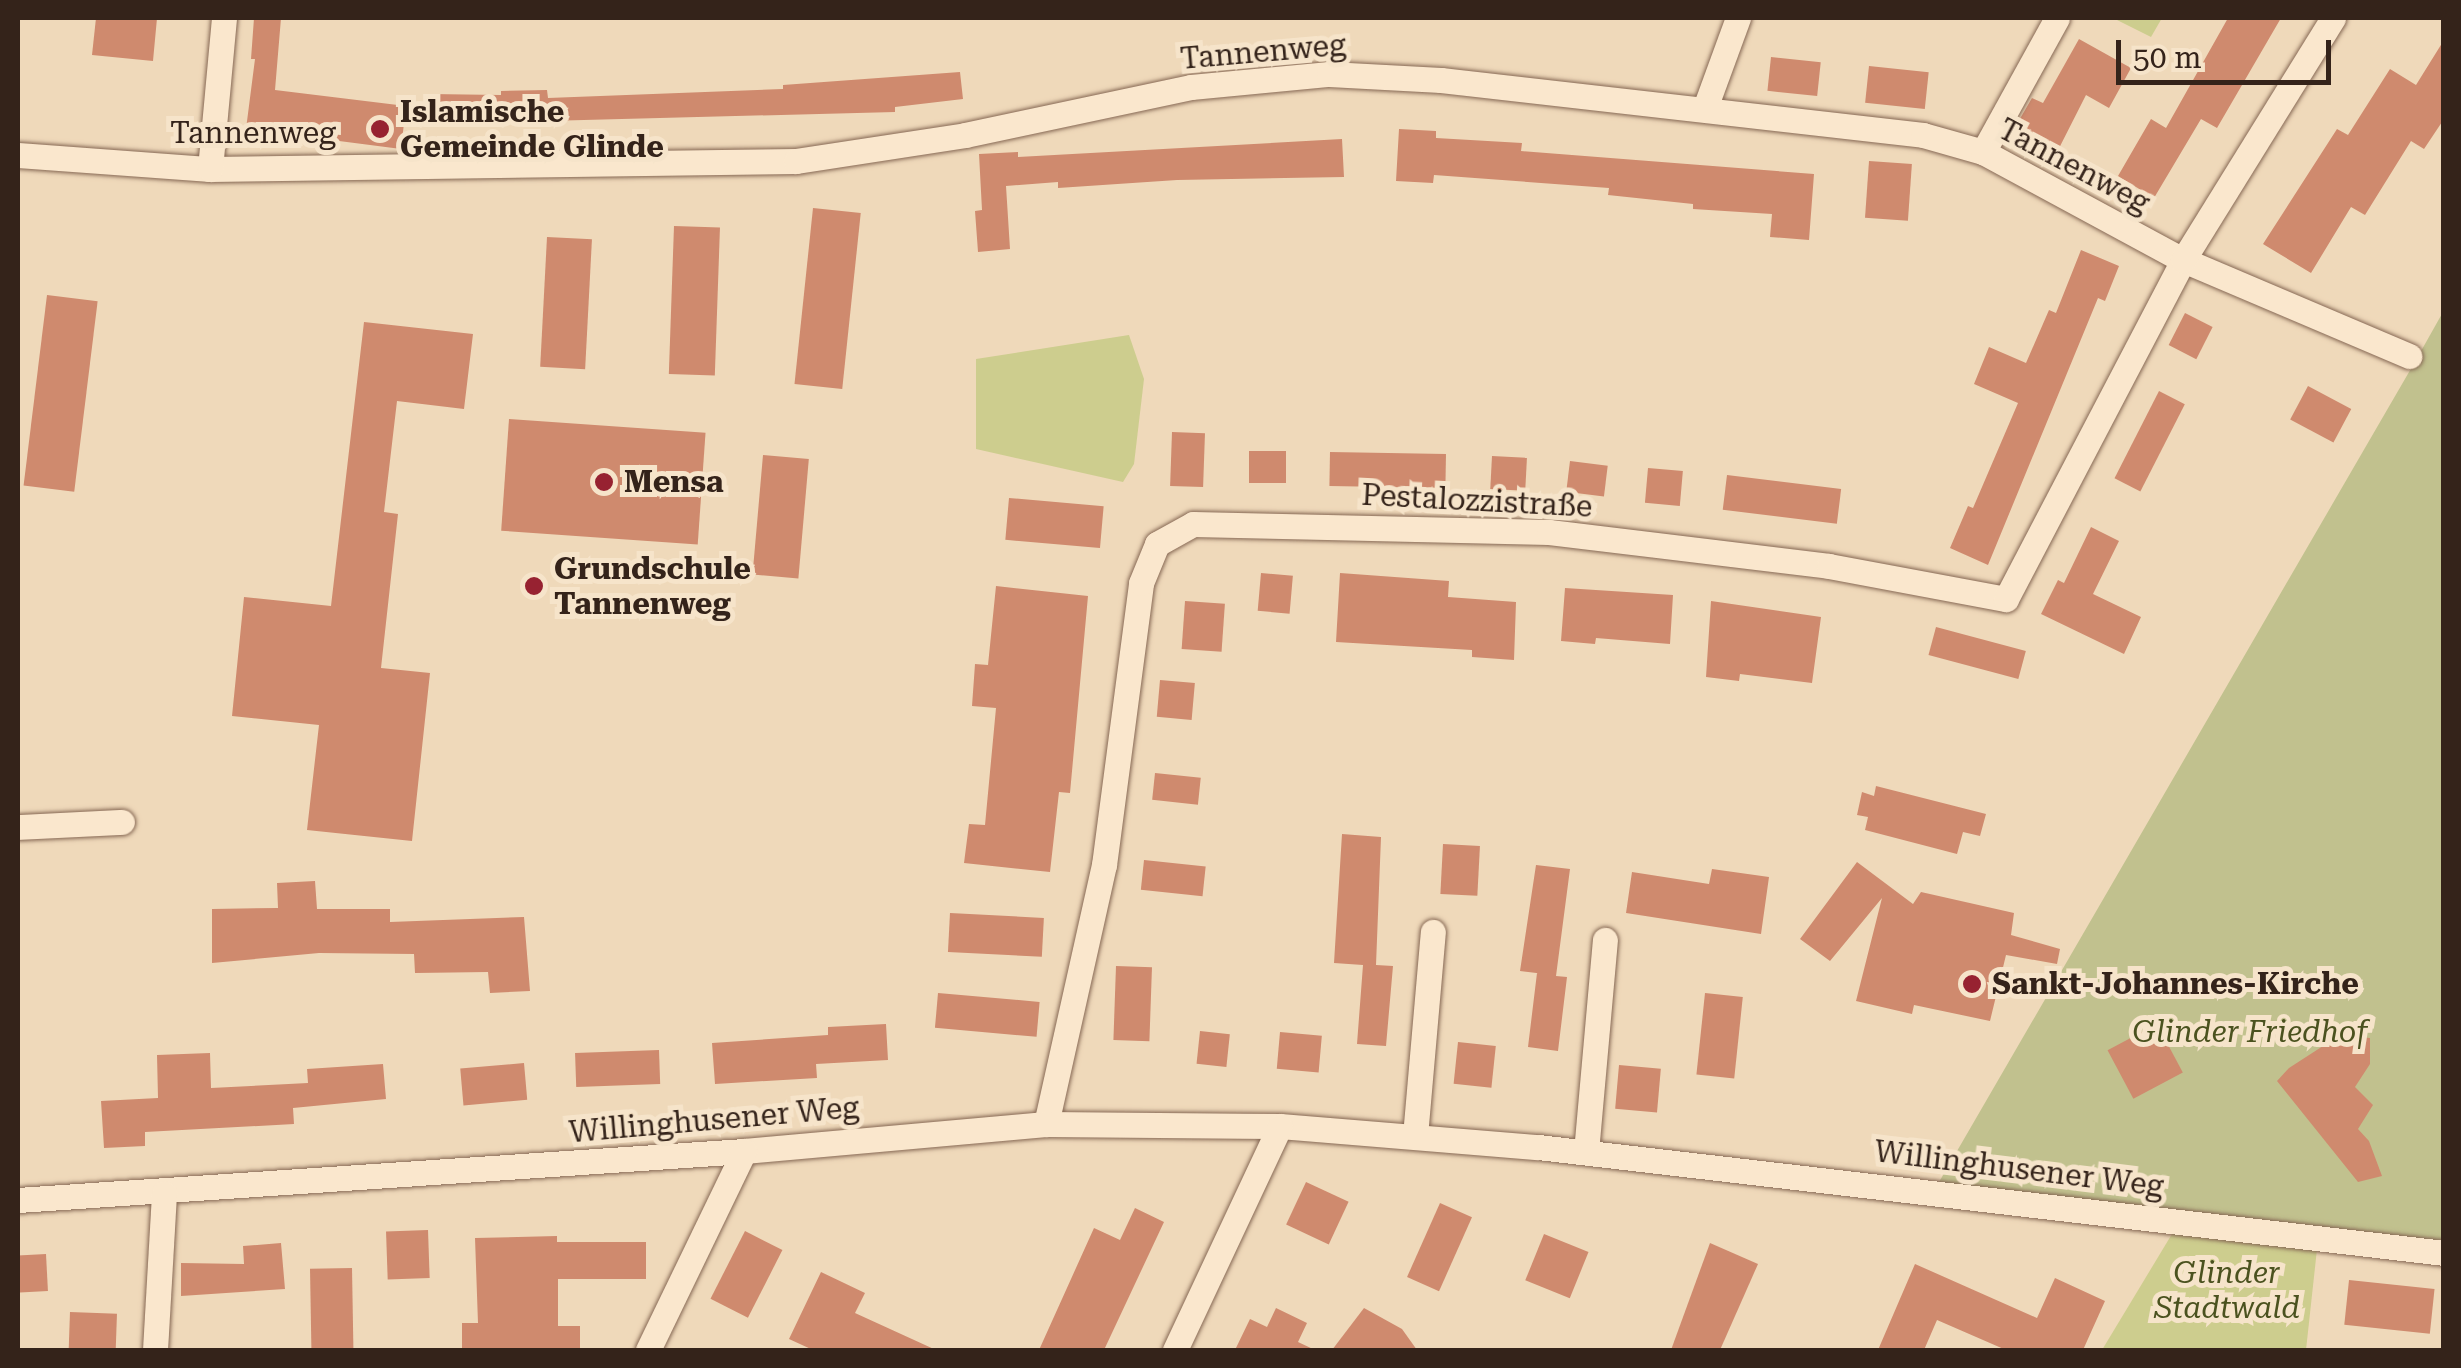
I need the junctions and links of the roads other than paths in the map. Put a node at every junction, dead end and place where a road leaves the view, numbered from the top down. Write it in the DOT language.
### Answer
graph roads {
  1 [pos="224,18"];
  2 [pos="1738,18"];
  3 [pos="2058,18"];
  4 [pos="2333,18"];
  5 [pos="1705,108"];
  6 [pos="1982,152"];
  7 [pos="18,155"];
  8 [pos="210,169"];
  9 [pos="2183,260"];
  10 [pos="2409,356"];
  11 [pos="122,822"];
  12 [pos="18,827"];
  13 [pos="1433,932"];
  14 [pos="1604,940"];
  15 [pos="1046,1124"];
  16 [pos="1280,1126"];
  17 [pos="1415,1136"];
  18 [pos="744,1152"];
  19 [pos="1586,1152"];
  20 [pos="164,1193"];
  21 [pos="18,1200"];
  22 [pos="2444,1253"];
  23 [pos="155,1350"];
  24 [pos="648,1350"];
  25 [pos="1175,1350"];
  1 -- 8 [label="street"];
  2 -- 5 [label="street"];
  3 -- 6 [label="street"];
  4 -- 9 [label="street"];
  5 -- 6 [label="street, Tannenweg"];
  5 -- 8 [label="street, Tannenweg"];
  6 -- 9 [label="street, Tannenweg"];
  7 -- 8 [label="street, Tannenweg"];
  9 -- 10 [label="street, Tannenweg"];
  9 -- 15 [label="street, Pestalozzistraße"];
  11 -- 12 [label="street"];
  13 -- 17 [label="street"];
  14 -- 19 [label="street"];
  15 -- 16 [label="street, Willinghusener Weg"];
  15 -- 18 [label="street, Willinghusener Weg"];
  16 -- 17 [label="street, Willinghusener Weg"];
  16 -- 25 [label="street"];
  17 -- 19 [label="street, Willinghusener Weg"];
  18 -- 20 [label="street, Willinghusener Weg"];
  18 -- 24 [label="street"];
  19 -- 22 [label="street, Willinghusener Weg"];
  20 -- 21 [label="street, Willinghusener Weg"];
  20 -- 23 [label="street"];
}
